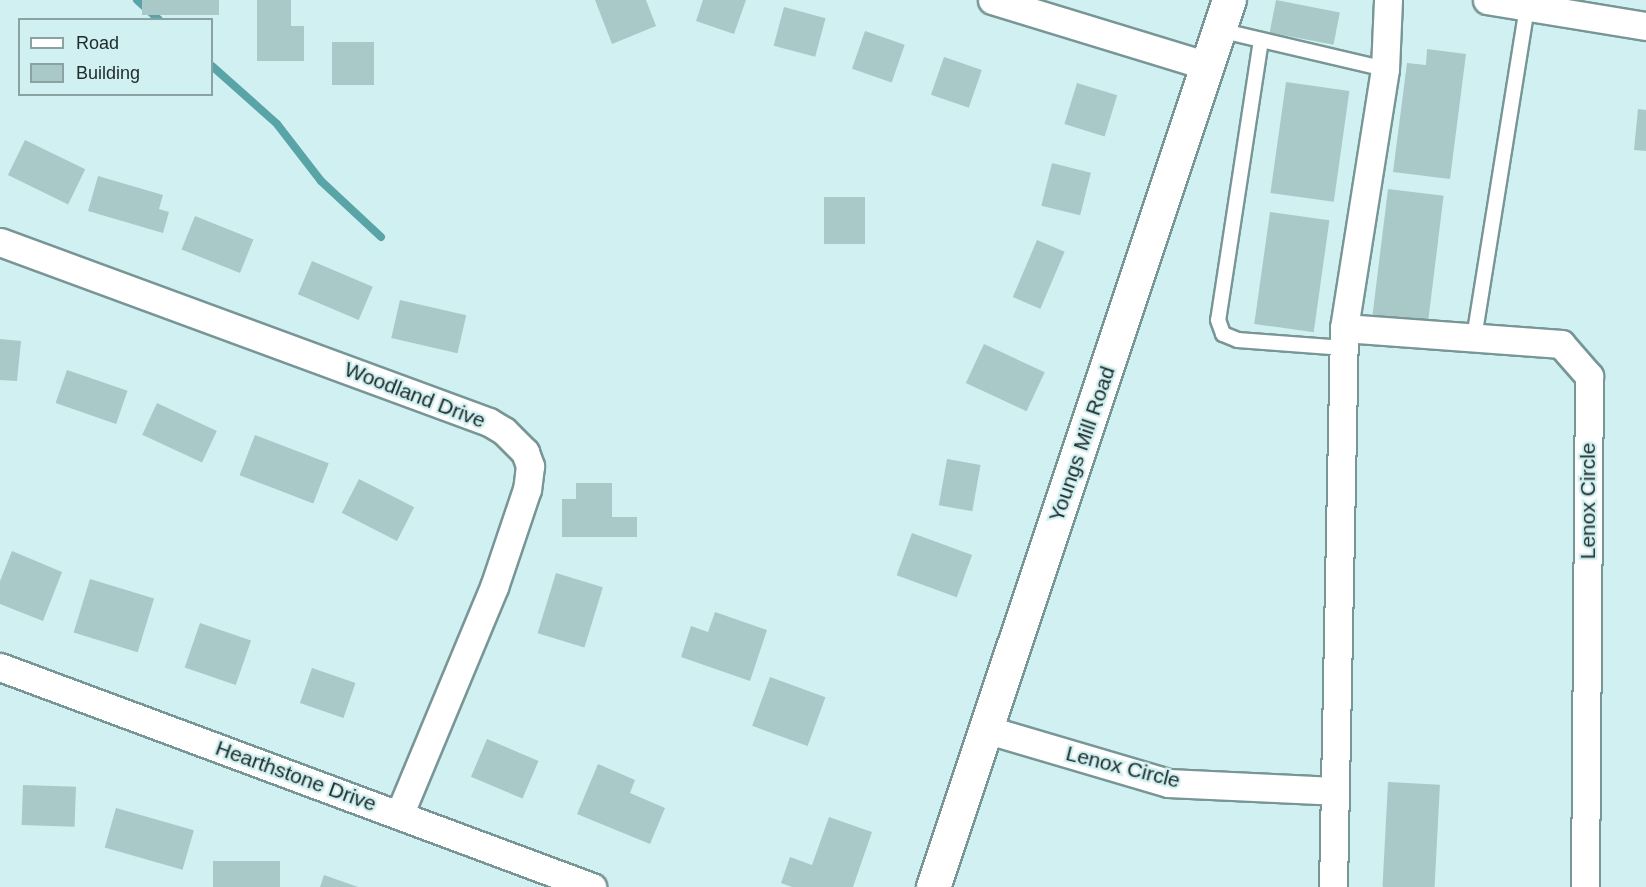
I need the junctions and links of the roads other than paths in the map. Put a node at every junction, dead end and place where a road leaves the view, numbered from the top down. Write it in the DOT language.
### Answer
graph roads {
  1 [pos="992,0"];
  2 [pos="1388,0"];
  3 [pos="1486,0"];
  4 [pos="1527,6"];
  5 [pos="1224,15"];
  6 [pos="1646,26"];
  7 [pos="1261,40"];
  8 [pos="1208,66"];
  9 [pos="1385,69"];
  10 [pos="0,242"];
  11 [pos="1344,338"];
  12 [pos="1474,338"];
  13 [pos="0,667"];
  14 [pos="985,729"];
  15 [pos="1335,791"];
  16 [pos="399,815"];
  17 [pos="592,887"];
  18 [pos="933,887"];
  19 [pos="1333,887"];
  20 [pos="1585,887"];
  1 -- 8 [label="street"];
  2 -- 9 [label="street"];
  3 -- 4 [label="street"];
  4 -- 6 [label="street"];
  4 -- 12 [label="lane"];
  5 -- 7 [label="lane"];
  5 -- 8 [label="street, Youngs Mill Road"];
  7 -- 9 [label="lane"];
  7 -- 11 [label="lane"];
  8 -- 14 [label="street, Youngs Mill Road"];
  9 -- 11 [label="street"];
  10 -- 16 [label="street, Woodland Drive"];
  11 -- 12 [label="street, Lenox Circle"];
  11 -- 15 [label="street"];
  12 -- 20 [label="street, Lenox Circle"];
  13 -- 16 [label="street, Hearthstone Drive"];
  14 -- 15 [label="street, Lenox Circle"];
  14 -- 18 [label="street, Youngs Mill Road"];
  15 -- 19 [label="street"];
  16 -- 17 [label="street, Hearthstone Drive"];
}
